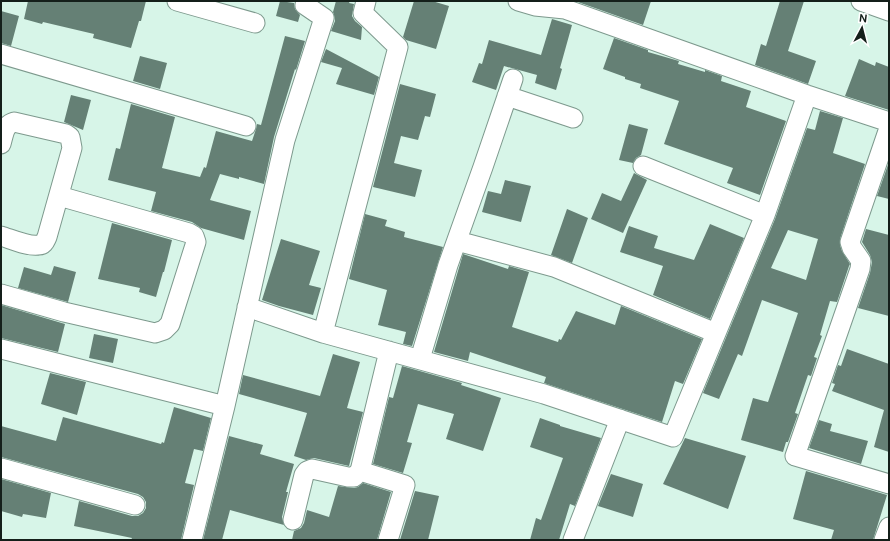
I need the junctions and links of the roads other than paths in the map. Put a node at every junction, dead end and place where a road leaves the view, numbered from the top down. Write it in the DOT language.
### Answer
graph roads {
  1 [pos="177,1"];
  2 [pos="306,1"];
  3 [pos="366,1"];
  4 [pos="518,1"];
  5 [pos="861,1"];
  6 [pos="889,11"];
  7 [pos="255,22"];
  8 [pos="1,54"];
  9 [pos="807,95"];
  10 [pos="573,118"];
  11 [pos="889,122"];
  12 [pos="246,126"];
  13 [pos="889,128"];
  14 [pos="1,144"];
  15 [pos="643,166"];
  16 [pos="59,196"];
  17 [pos="765,215"];
  18 [pos="1,236"];
  19 [pos="457,241"];
  20 [pos="1,294"];
  21 [pos="247,307"];
  22 [pos="323,333"];
  23 [pos="716,333"];
  24 [pos="1,348"];
  25 [pos="390,351"];
  26 [pos="420,359"];
  27 [pos="225,406"];
  28 [pos="620,419"];
  29 [pos="1,468"];
  30 [pos="360,471"];
  31 [pos="889,484"];
  32 [pos="135,505"];
  33 [pos="293,520"];
  34 [pos="889,528"];
  35 [pos="192,540"];
  36 [pos="388,540"];
  37 [pos="572,540"];
  38 [pos="884,540"];
  1 -- 7 [label="street"];
  2 -- 21 [label="street"];
  3 -- 22 [label="street"];
  4 -- 9 [label="street"];
  5 -- 6 [label="street"];
  8 -- 12 [label="street"];
  9 -- 11 [label="street"];
  9 -- 17 [label="street"];
  10 -- 19 [label="street"];
  13 -- 31 [label="street"];
  14 -- 16 [label="street"];
  15 -- 17 [label="street"];
  16 -- 18 [label="street"];
  16 -- 20 [label="street"];
  17 -- 23 [label="street"];
  19 -- 23 [label="street"];
  19 -- 26 [label="street"];
  21 -- 22 [label="street"];
  21 -- 27 [label="street"];
  22 -- 25 [label="street"];
  23 -- 28 [label="street"];
  24 -- 27 [label="street"];
  25 -- 26 [label="street"];
  25 -- 30 [label="street"];
  26 -- 28 [label="street"];
  27 -- 35 [label="street"];
  28 -- 37 [label="street"];
  29 -- 32 [label="street"];
  30 -- 33 [label="street"];
  30 -- 36 [label="street"];
  34 -- 38 [label="street"];
}
